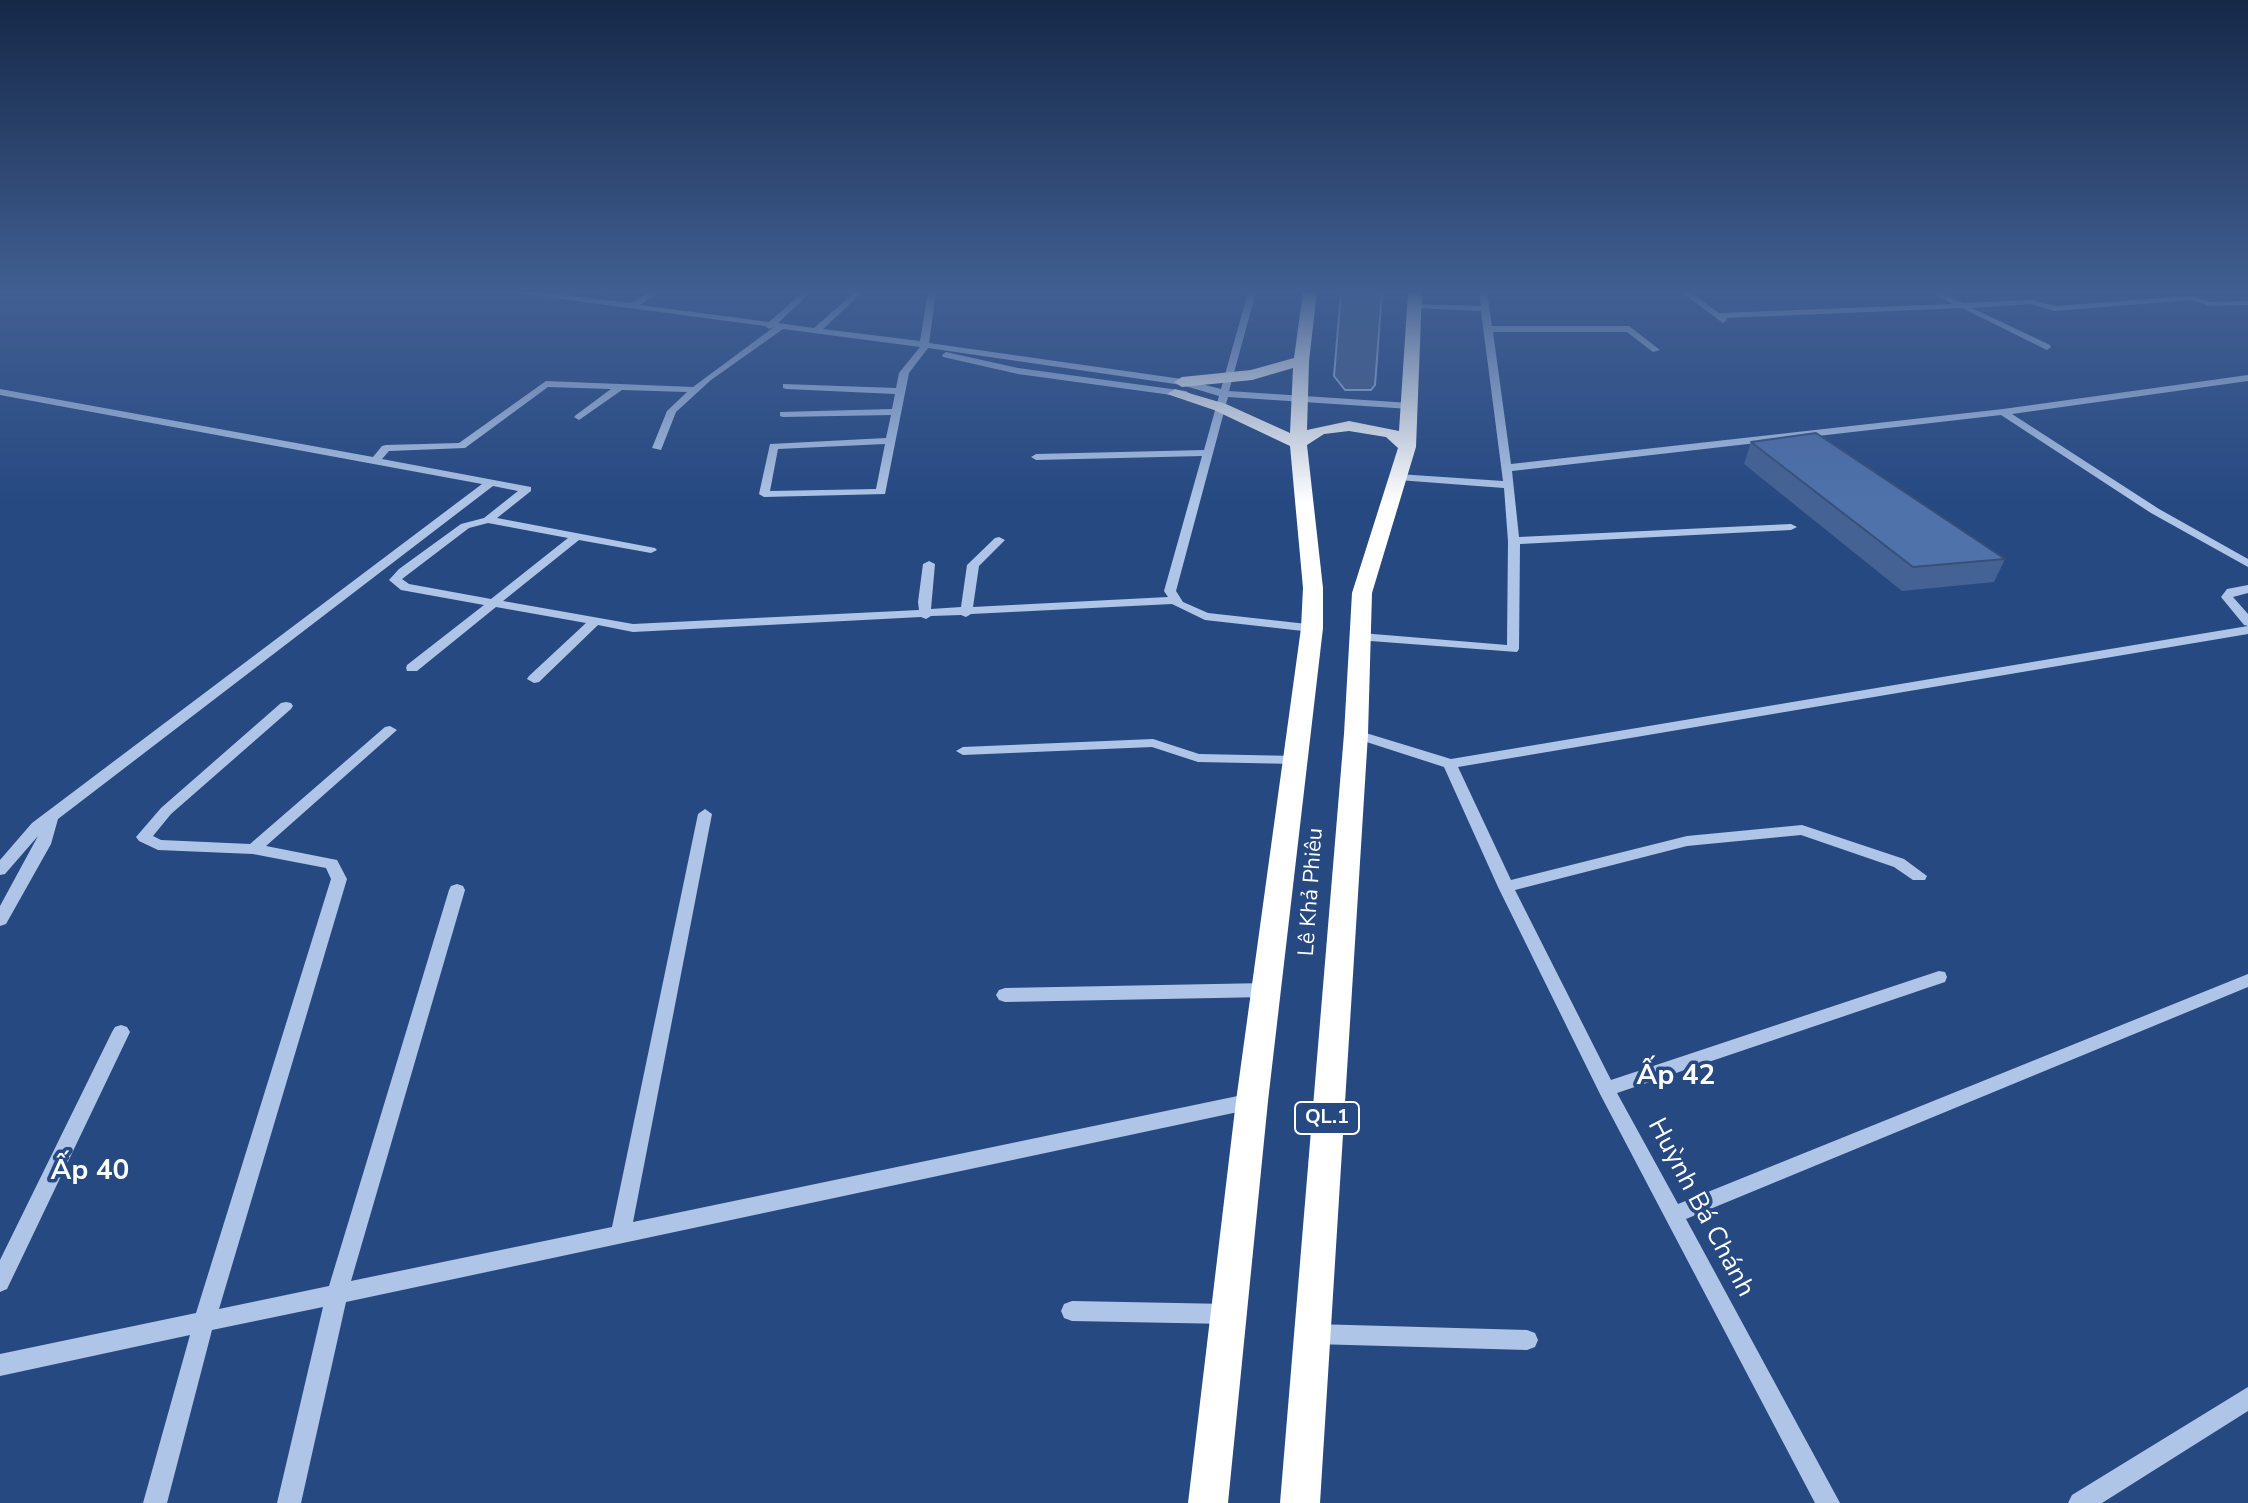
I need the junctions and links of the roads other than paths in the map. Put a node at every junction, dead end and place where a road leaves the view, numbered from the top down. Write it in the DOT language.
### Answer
graph roads {
  1 [pos="729,362"];
  2 [pos="912,362"];
  3 [pos="978,362"];
  4 [pos="1233,362"];
  5 [pos="1298,362"];
  6 [pos="1301,362"];
  7 [pos="1412,362"];
  8 [pos="1493,362"];
  9 [pos="2248,378"];
  10 [pos="786,386"];
  11 [pos="620,387"];
  12 [pos="1178,388"];
  13 [pos="695,390"];
  14 [pos="900,391"];
  15 [pos="0,392"];
  16 [pos="1224,393"];
  17 [pos="1300,399"];
  18 [pos="1410,406"];
  19 [pos="896,412"];
  20 [pos="2003,412"];
  21 [pos="783,414"];
  22 [pos="579,417"];
  23 [pos="891,441"];
  24 [pos="1298,443"];
  25 [pos="1407,447"];
  26 [pos="657,448"];
  27 [pos="1207,453"];
  28 [pos="1036,457"];
  29 [pos="376,460"];
  30 [pos="1507,468"];
  31 [pos="1398,477"];
  32 [pos="490,483"];
  33 [pos="1509,485"];
  34 [pos="488,520"];
  35 [pos="1791,527"];
  36 [pos="577,536"];
  37 [pos="999,540"];
  38 [pos="1514,541"];
  39 [pos="651,550"];
  40 [pos="929,564"];
  41 [pos="2248,564"];
  42 [pos="2248,589"];
  43 [pos="1174,600"];
  44 [pos="492,603"];
  45 [pos="966,613"];
  46 [pos="926,615"];
  47 [pos="2248,622"];
  48 [pos="594,623"];
  49 [pos="1312,628"];
  50 [pos="2248,630"];
  51 [pos="1361,637"];
  52 [pos="412,668"];
  53 [pos="534,679"];
  54 [pos="286,706"];
  55 [pos="390,730"];
  56 [pos="1356,734"];
  57 [pos="963,751"];
  58 [pos="1296,760"];
  59 [pos="1450,764"];
  60 [pos="705,814"];
  61 [pos="52,816"];
  62 [pos="253,849"];
  63 [pos="0,870"];
  64 [pos="1919,876"];
  65 [pos="1506,887"];
  66 [pos="457,890"];
  67 [pos="0,920"];
  68 [pos="1939,977"];
  69 [pos="2248,980"];
  70 [pos="1267,990"];
  71 [pos="1005,995"];
  72 [pos="121,1032"];
  73 [pos="1606,1089"];
  74 [pos="1252,1101"];
  75 [pos="1674,1215"];
  76 [pos="621,1234"];
  77 [pos="0,1282"];
  78 [pos="337,1294"];
  79 [pos="1072,1311"];
  80 [pos="1229,1314"];
  81 [pos="204,1322"];
  82 [pos="1310,1334"];
  83 [pos="1527,1340"];
  84 [pos="0,1365"];
  85 [pos="2248,1398"];
  86 [pos="155,1503"];
  87 [pos="289,1503"];
  88 [pos="1208,1503"];
  89 [pos="1300,1503"];
  90 [pos="1828,1503"];
  91 [pos="2080,1503"];
  1 -- 13 [label="street"];
  2 -- 14 [label="street"];
  3 -- 12 [label="street"];
  4 -- 16 [label="street"];
  5 -- 16 [label="highway"];
  6 -- 17 [label="highway, Lê Khả Phiêu"];
  7 -- 18 [label="highway, Lê Khả Phiêu / QL.1"];
  8 -- 30 [label="street"];
  9 -- 20 [label="street"];
  10 -- 14 [label="street"];
  11 -- 13 [label="street"];
  11 -- 22 [label="street"];
  11 -- 29 [label="street"];
  12 -- 16 [label="highway"];
  12 -- 16 [label="highway"];
  13 -- 26 [label="street"];
  14 -- 19 [label="street"];
  15 -- 29 [label="street"];
  16 -- 17 [label="street"];
  16 -- 24 [label="highway"];
  16 -- 27 [label="street"];
  17 -- 18 [label="street"];
  17 -- 24 [label="highway, Lê Khả Phiêu"];
  18 -- 25 [label="highway, Lê Khả Phiêu / QL.1"];
  19 -- 21 [label="street"];
  19 -- 23 [label="street"];
  20 -- 30 [label="street"];
  20 -- 41 [label="street"];
  23 -- 23 [label="street"];
  24 -- 25 [label="highway"];
  24 -- 49 [label="highway, Lê Khả Phiêu"];
  25 -- 31 [label="highway, Lê Khả Phiêu / QL.1"];
  27 -- 28 [label="street"];
  27 -- 43 [label="street"];
  29 -- 32 [label="street"];
  30 -- 33 [label="street"];
  31 -- 33 [label="street"];
  31 -- 51 [label="highway, Lê Khả Phiêu / QL.1"];
  32 -- 34 [label="street"];
  32 -- 61 [label="street"];
  33 -- 38 [label="street"];
  34 -- 36 [label="street"];
  34 -- 44 [label="street"];
  35 -- 38 [label="street"];
  36 -- 39 [label="street"];
  36 -- 44 [label="street"];
  37 -- 45 [label="street"];
  38 -- 51 [label="street"];
  40 -- 46 [label="street"];
  42 -- 47 [label="street"];
  43 -- 45 [label="street"];
  43 -- 49 [label="street"];
  44 -- 48 [label="street"];
  44 -- 52 [label="street"];
  45 -- 46 [label="street"];
  46 -- 48 [label="street"];
  48 -- 53 [label="street"];
  49 -- 58 [label="highway, Lê Khả Phiêu"];
  50 -- 59 [label="street"];
  51 -- 56 [label="highway, Lê Khả Phiêu / QL.1"];
  54 -- 62 [label="street"];
  55 -- 62 [label="street"];
  56 -- 59 [label="street"];
  56 -- 82 [label="highway, Lê Khả Phiêu / QL.1"];
  57 -- 58 [label="street"];
  58 -- 70 [label="highway, Lê Khả Phiêu"];
  59 -- 65 [label="street, Huỳnh Bá Chánh"];
  60 -- 76 [label="street"];
  61 -- 63 [label="street"];
  61 -- 67 [label="street"];
  62 -- 81 [label="street"];
  64 -- 65 [label="street"];
  65 -- 73 [label="street, Huỳnh Bá Chánh"];
  66 -- 78 [label="street"];
  68 -- 73 [label="street"];
  69 -- 75 [label="street"];
  70 -- 71 [label="street"];
  70 -- 74 [label="highway, Lê Khả Phiêu"];
  72 -- 77 [label="street"];
  73 -- 75 [label="street, Huỳnh Bá Chánh"];
  74 -- 76 [label="street"];
  74 -- 80 [label="highway, Lê Khả Phiêu"];
  75 -- 90 [label="street, Huỳnh Bá Chánh"];
  76 -- 78 [label="street"];
  78 -- 81 [label="street"];
  78 -- 87 [label="street"];
  79 -- 80 [label="street"];
  80 -- 88 [label="highway, Lê Khả Phiêu"];
  81 -- 84 [label="street"];
  81 -- 86 [label="street"];
  82 -- 83 [label="street"];
  82 -- 89 [label="highway, Lê Khả Phiêu / QL.1"];
  85 -- 91 [label="street"];
}
